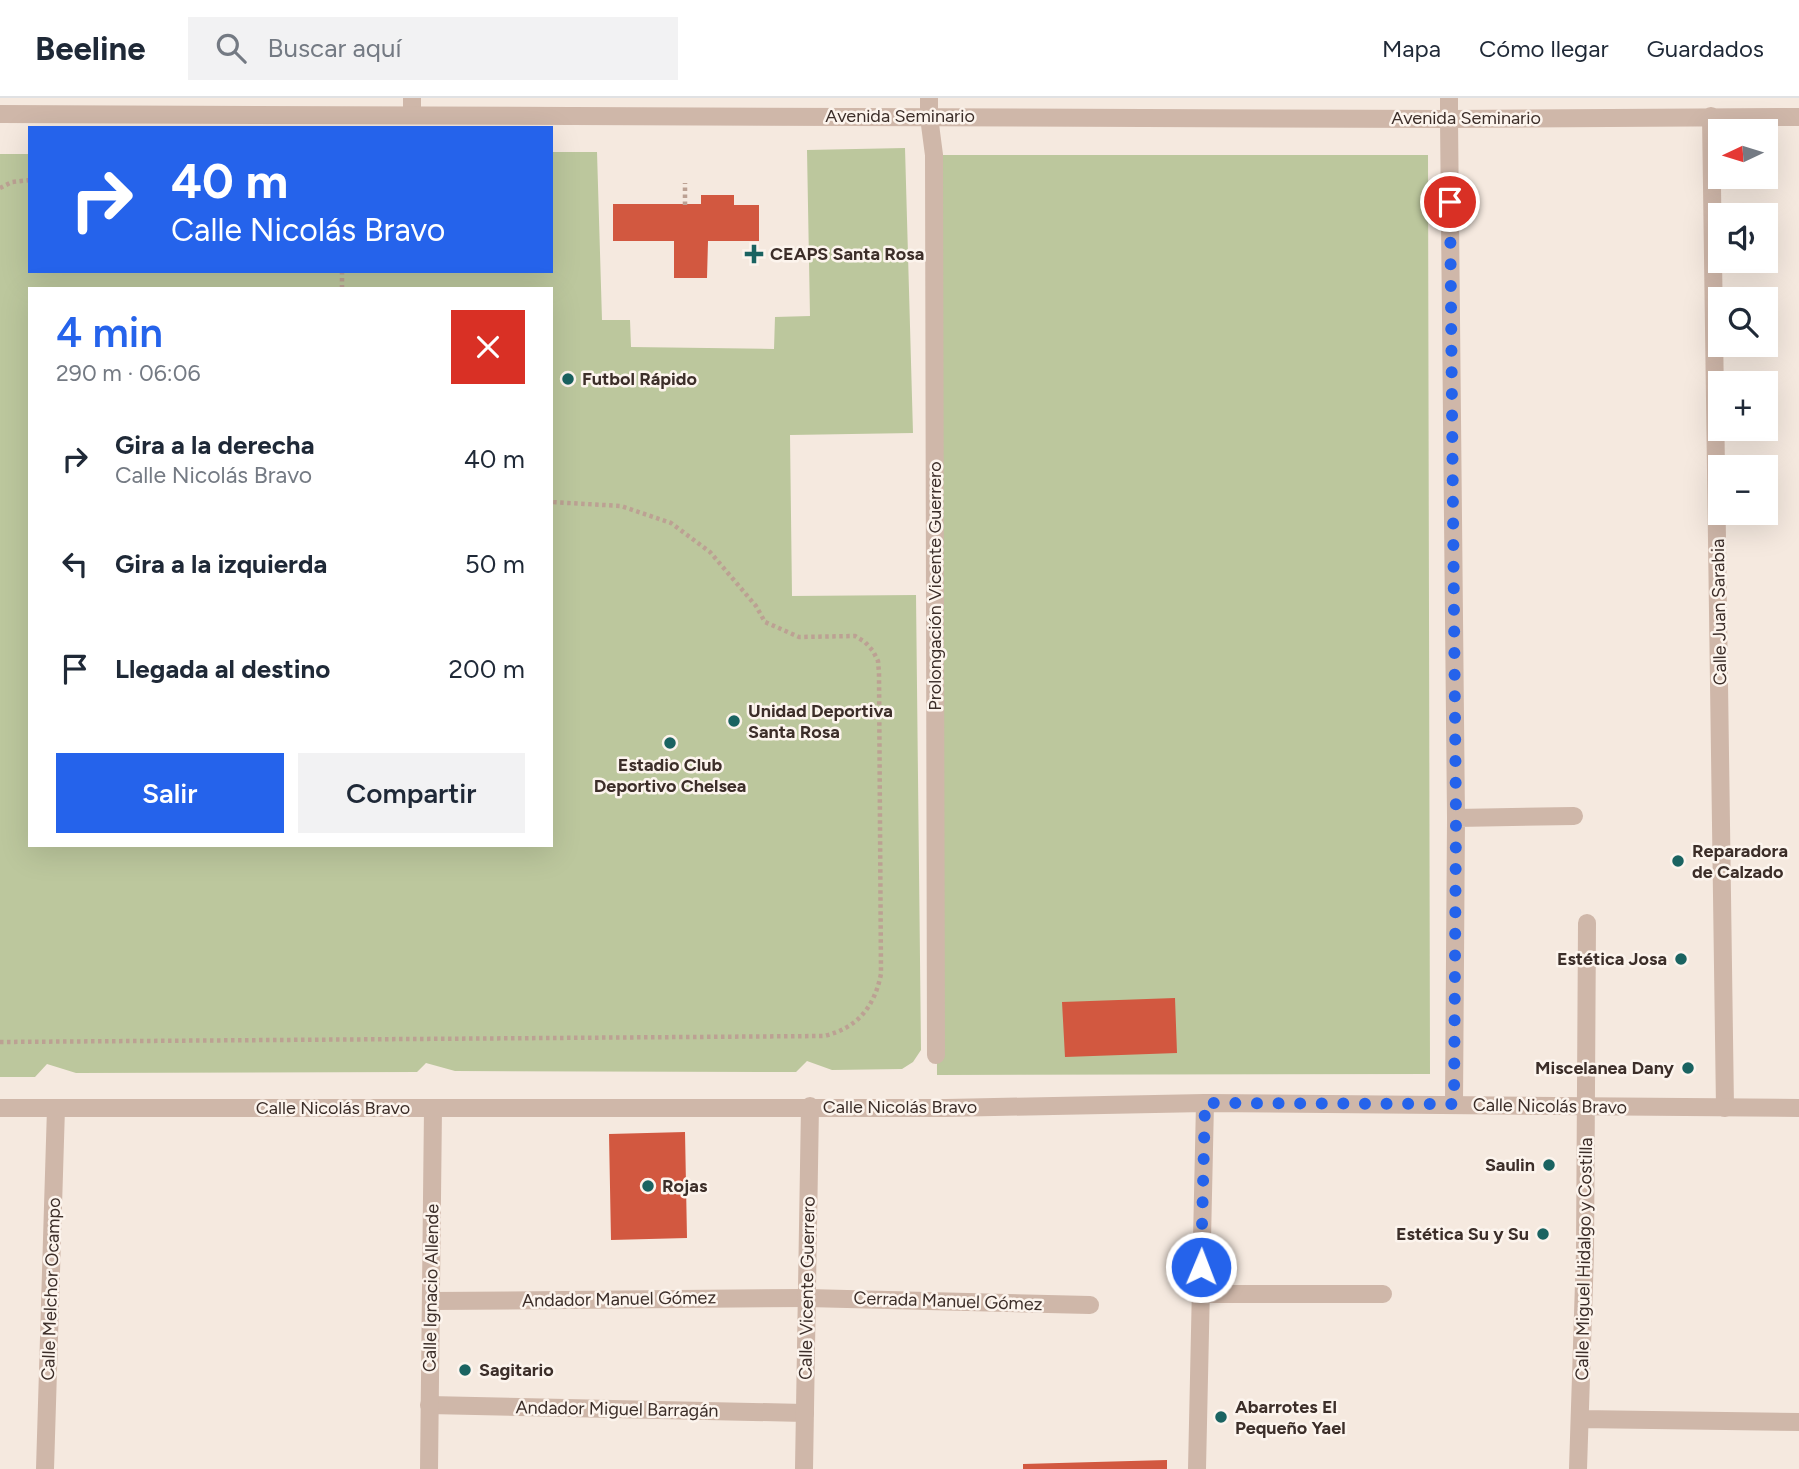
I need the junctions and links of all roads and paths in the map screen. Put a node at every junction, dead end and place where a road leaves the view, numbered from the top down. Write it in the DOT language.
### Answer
graph roads {
  1 [pos="929,98"];
  2 [pos="1449,98"];
  3 [pos="412,106"];
  4 [pos="0,114"];
  5 [pos="1711,116"];
  6 [pos="929,117"];
  7 [pos="1799,117"];
  8 [pos="1449,119"];
  9 [pos="28,180"];
  10 [pos="685,183"];
  11 [pos="0,188"];
  12 [pos="685,205"];
  13 [pos="553,502"];
  14 [pos="1574,816"];
  15 [pos="1456,818"];
  16 [pos="1587,923"];
  17 [pos="0,1042"];
  18 [pos="936,1055"];
  19 [pos="1205,1103"];
  20 [pos="1454,1104"];
  21 [pos="810,1106"];
  22 [pos="1587,1106"];
  23 [pos="0,1108"];
  24 [pos="56,1108"];
  25 [pos="433,1108"];
  26 [pos="1725,1108"];
  27 [pos="1799,1108"];
  28 [pos="1200,1294"];
  29 [pos="1383,1294"];
  30 [pos="807,1298"];
  31 [pos="432,1301"];
  32 [pos="1090,1305"];
  33 [pos="429,1405"];
  34 [pos="805,1413"];
  35 [pos="1580,1419"];
  36 [pos="1799,1422"];
  37 [pos="46,1469"];
  38 [pos="429,1469"];
  39 [pos="804,1469"];
  40 [pos="1197,1469"];
  41 [pos="1577,1469"];
  1 -- 6 [label="street, Prolongación Vicente Guerrero"];
  2 -- 8 [label="street"];
  3 -- 4 [label="street, Avenida Seminario"];
  3 -- 6 [label="street, Avenida Seminario"];
  5 -- 7 [label="street, Avenida Seminario"];
  5 -- 8 [label="street, Avenida Seminario"];
  5 -- 26 [label="street, Calle Juan Sarabia"];
  6 -- 8 [label="street, Avenida Seminario"];
  6 -- 18 [label="street, Prolongación Vicente Guerrero"];
  8 -- 15 [label="street"];
  9 -- 11 [label="path"];
  10 -- 12 [label="path"];
  13 -- 17 [label="path"];
  14 -- 15 [label="street"];
  15 -- 20 [label="street"];
  16 -- 22 [label="street, Calle Miguel Hidalgo y Costilla"];
  19 -- 20 [label="street, Calle Nicolás Bravo"];
  19 -- 21 [label="street, Calle Nicolás Bravo"];
  19 -- 28 [label="street"];
  20 -- 22 [label="street, Calle Nicolás Bravo"];
  21 -- 25 [label="street, Calle Nicolás Bravo"];
  21 -- 30 [label="street, Calle Vicente Guerrero"];
  22 -- 26 [label="street, Calle Nicolás Bravo"];
  22 -- 35 [label="street, Calle Miguel Hidalgo y Costilla"];
  23 -- 24 [label="street, Calle Nicolás Bravo"];
  24 -- 25 [label="street, Calle Nicolás Bravo"];
  24 -- 37 [label="street, Calle Melchor Ocampo"];
  25 -- 31 [label="street, Calle Ignacio Allende"];
  26 -- 27 [label="street, Calle Nicolás Bravo"];
  28 -- 29 [label="street"];
  28 -- 40 [label="street"];
  30 -- 31 [label="street, Andador Manuel Gómez"];
  30 -- 32 [label="street, Cerrada Manuel Gómez"];
  30 -- 34 [label="street, Calle Vicente Guerrero"];
  31 -- 33 [label="street, Calle Ignacio Allende"];
  33 -- 34 [label="street, Andador Miguel Barragán"];
  33 -- 38 [label="street, Calle Ignacio Allende"];
  34 -- 39 [label="street, Calle Vicente Guerrero"];
  35 -- 36 [label="street"];
  35 -- 41 [label="street, Calle Miguel Hidalgo y Costilla"];
}
